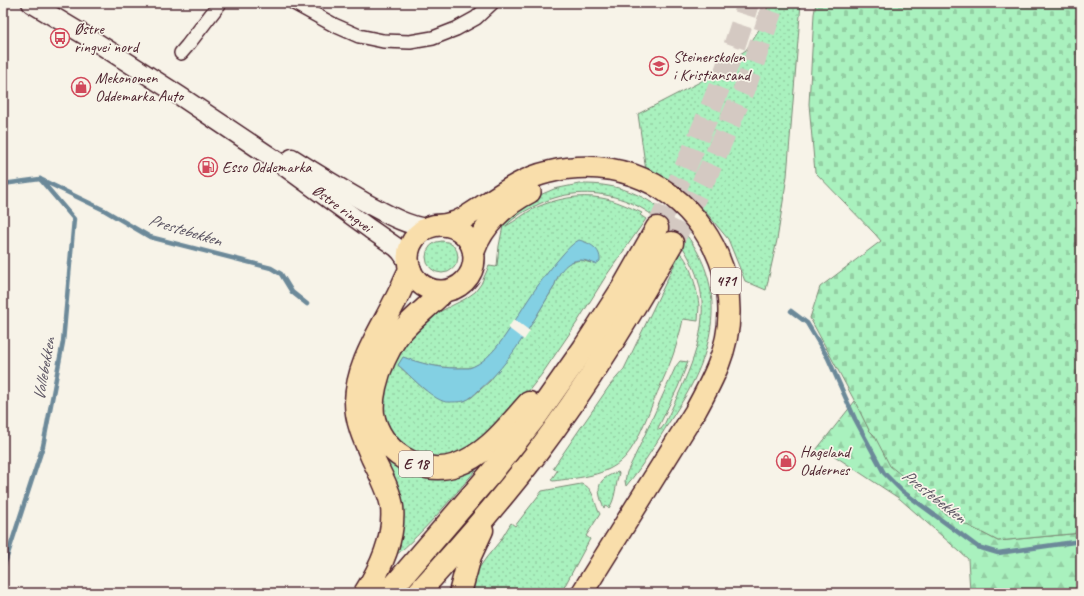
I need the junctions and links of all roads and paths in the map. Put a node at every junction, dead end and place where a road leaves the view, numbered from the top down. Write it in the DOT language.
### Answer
graph roads {
  1 [pos="31,3"];
  2 [pos="55,3"];
  3 [pos="220,3"];
  4 [pos="294,3"];
  5 [pos="492,3"];
  6 [pos="181,53"];
  7 [pos="436,226"];
  8 [pos="474,251"];
  9 [pos="409,266"];
  10 [pos="443,292"];
  11 [pos="584,348"];
  12 [pos="493,508"];
  13 [pos="365,593"];
  14 [pos="388,593"];
  15 [pos="418,593"];
  16 [pos="460,593"];
  17 [pos="570,593"];
  18 [pos="582,593"];
  1 -- 9 [label="main road, Østre ringvei"];
  2 -- 7 [label="main road, Østre ringvei"];
  3 -- 6 [label="street"];
  4 -- 5 [label="street"];
  7 -- 8 [label="main road"];
  7 -- 9 [label="main road, 471"];
  7 -- 18 [label="main road, 471"];
  8 -- 10 [label="main road, 471"];
  8 -- 17 [label="main road, 471"];
  9 -- 10 [label="main road"];
  9 -- 13 [label="highway, E 18"];
  10 -- 11 [label="highway, E 18"];
  11 -- 12 [label="highway, E 18"];
  11 -- 14 [label="highway, E 18"];
  12 -- 15 [label="highway, E 18"];
  12 -- 16 [label="highway, E 18"];
}
